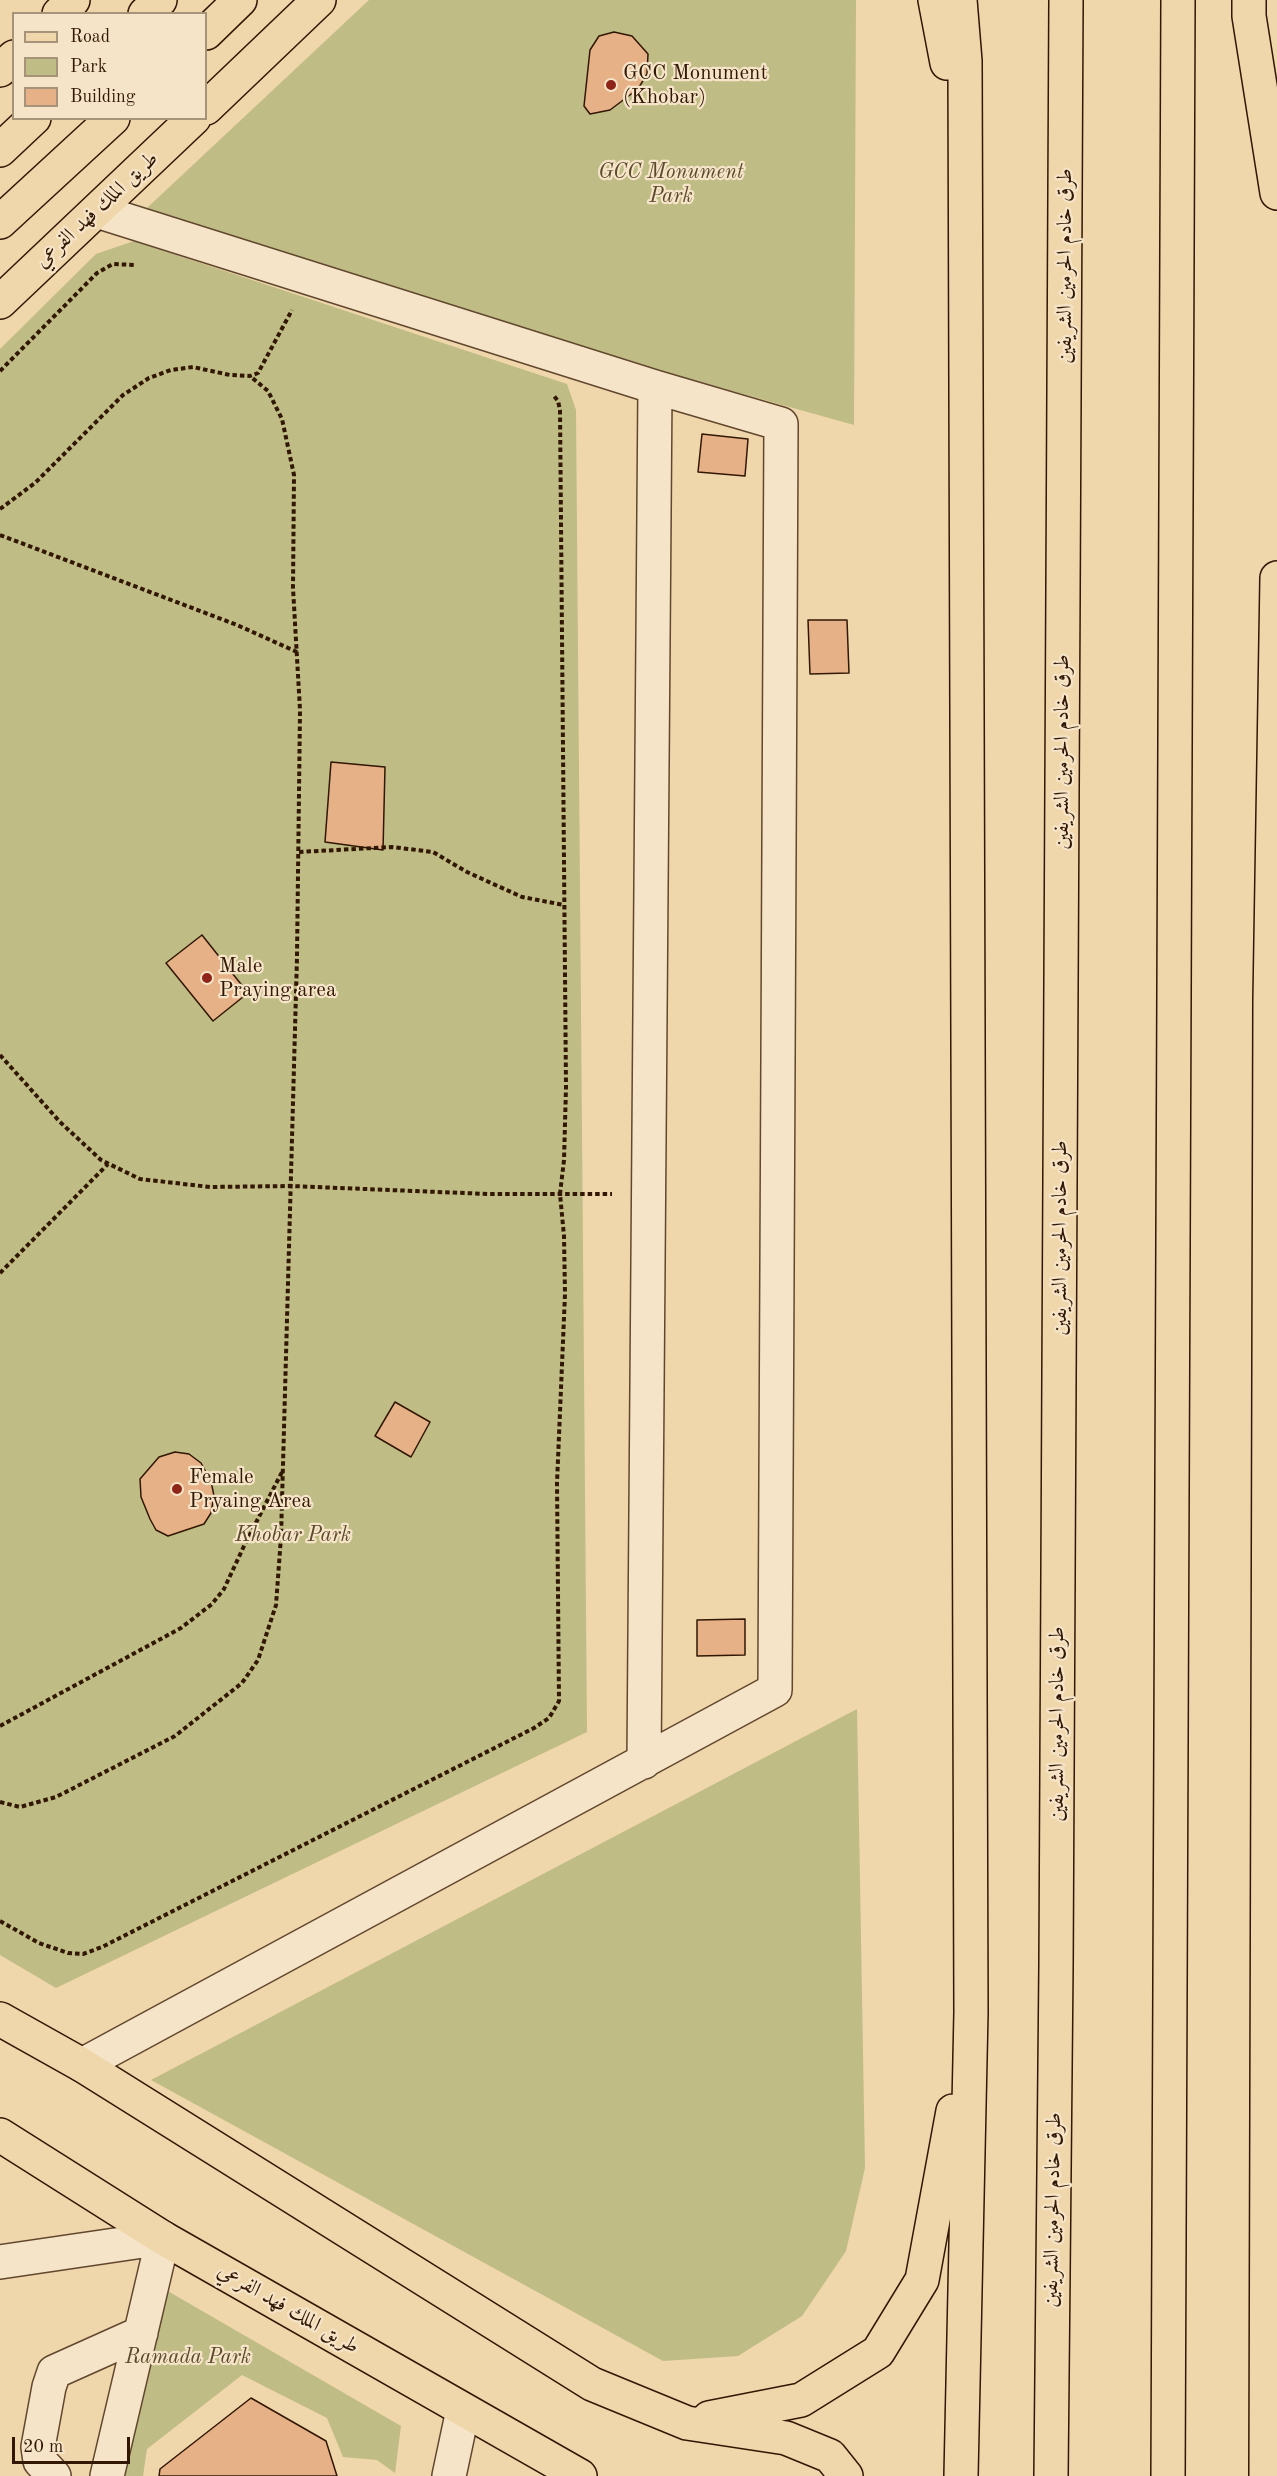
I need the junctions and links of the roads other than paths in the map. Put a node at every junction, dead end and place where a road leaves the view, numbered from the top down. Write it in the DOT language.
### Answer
graph roads {
  1 [pos="73,0"];
  2 [pos="160,0"];
  3 [pos="240,0"];
  4 [pos="319,0"];
  5 [pos="935,0"];
  6 [pos="960,0"];
  7 [pos="970,0"];
  8 [pos="1066,0"];
  9 [pos="1178,0"];
  10 [pos="1249,0"];
  11 [pos="61,12"];
  12 [pos="147,12"];
  13 [pos="207,32"];
  14 [pos="12,59"];
  15 [pos="965,61"];
  16 [pos="0,70"];
  17 [pos="207,107"];
  18 [pos="32,120"];
  19 [pos="111,120"];
  20 [pos="192,120"];
  21 [pos="0,150"];
  22 [pos="965,167"];
  23 [pos="1277,193"];
  24 [pos="97,211"];
  25 [pos="0,222"];
  26 [pos="0,302"];
  27 [pos="655,387"];
  28 [pos="1277,578"];
  29 [pos="1273,1000"];
  30 [pos="1273,1618"];
  31 [pos="644,1762"];
  32 [pos="971,2012"];
  33 [pos="0,2019"];
  34 [pos="82,2065"];
  35 [pos="1170,2109"];
  36 [pos="0,2134"];
  37 [pos="163,2238"];
  38 [pos="0,2262"];
  39 [pos="141,2333"];
  40 [pos="1272,2367"];
  41 [pos="463,2410"];
  42 [pos="687,2423"];
  43 [pos="54,2476"];
  44 [pos="107,2476"];
  45 [pos="449,2476"];
  46 [pos="580,2476"];
  47 [pos="846,2476"];
  48 [pos="961,2476"];
  49 [pos="1051,2476"];
  50 [pos="1168,2476"];
  51 [pos="1184,2476"];
  52 [pos="1266,2476"];
  1 -- 11 [label="main road"];
  2 -- 12 [label="main road"];
  3 -- 13 [label="main road"];
  4 -- 17 [label="main road"];
  5 -- 22 [label="main road"];
  6 -- 15 [label="main road"];
  7 -- 15 [label="main road"];
  8 -- 49 [label="main road, طرق خادم الحرمين الشريفين"];
  9 -- 35 [label="main road"];
  10 -- 23 [label="main road"];
  14 -- 16 [label="main road"];
  15 -- 22 [label="main road"];
  18 -- 21 [label="main road"];
  19 -- 25 [label="main road"];
  20 -- 24 [label="main road, طريق الملك فهد الفرعي"];
  22 -- 32 [label="main road"];
  24 -- 26 [label="main road, طريق الملك فهد الفرعي"];
  24 -- 27 [label="street"];
  27 -- 31 [label="street"];
  27 -- 31 [label="street"];
  28 -- 29 [label="main road"];
  29 -- 30 [label="main road"];
  30 -- 40 [label="main road"];
  31 -- 34 [label="street"];
  32 -- 42 [label="main road"];
  32 -- 48 [label="main road"];
  33 -- 34 [label="main road"];
  34 -- 42 [label="main road"];
  35 -- 50 [label="main road"];
  35 -- 51 [label="main road"];
  36 -- 37 [label="main road, طريق الملك فهد الفرعي"];
  37 -- 38 [label="street"];
  37 -- 39 [label="street"];
  37 -- 41 [label="main road, طريق الملك فهد الفرعي"];
  39 -- 43 [label="street"];
  39 -- 44 [label="street"];
  40 -- 52 [label="main road"];
  41 -- 45 [label="street"];
  41 -- 46 [label="main road, طريق الملك فهد الفرعي"];
  42 -- 47 [label="main road"];
}
